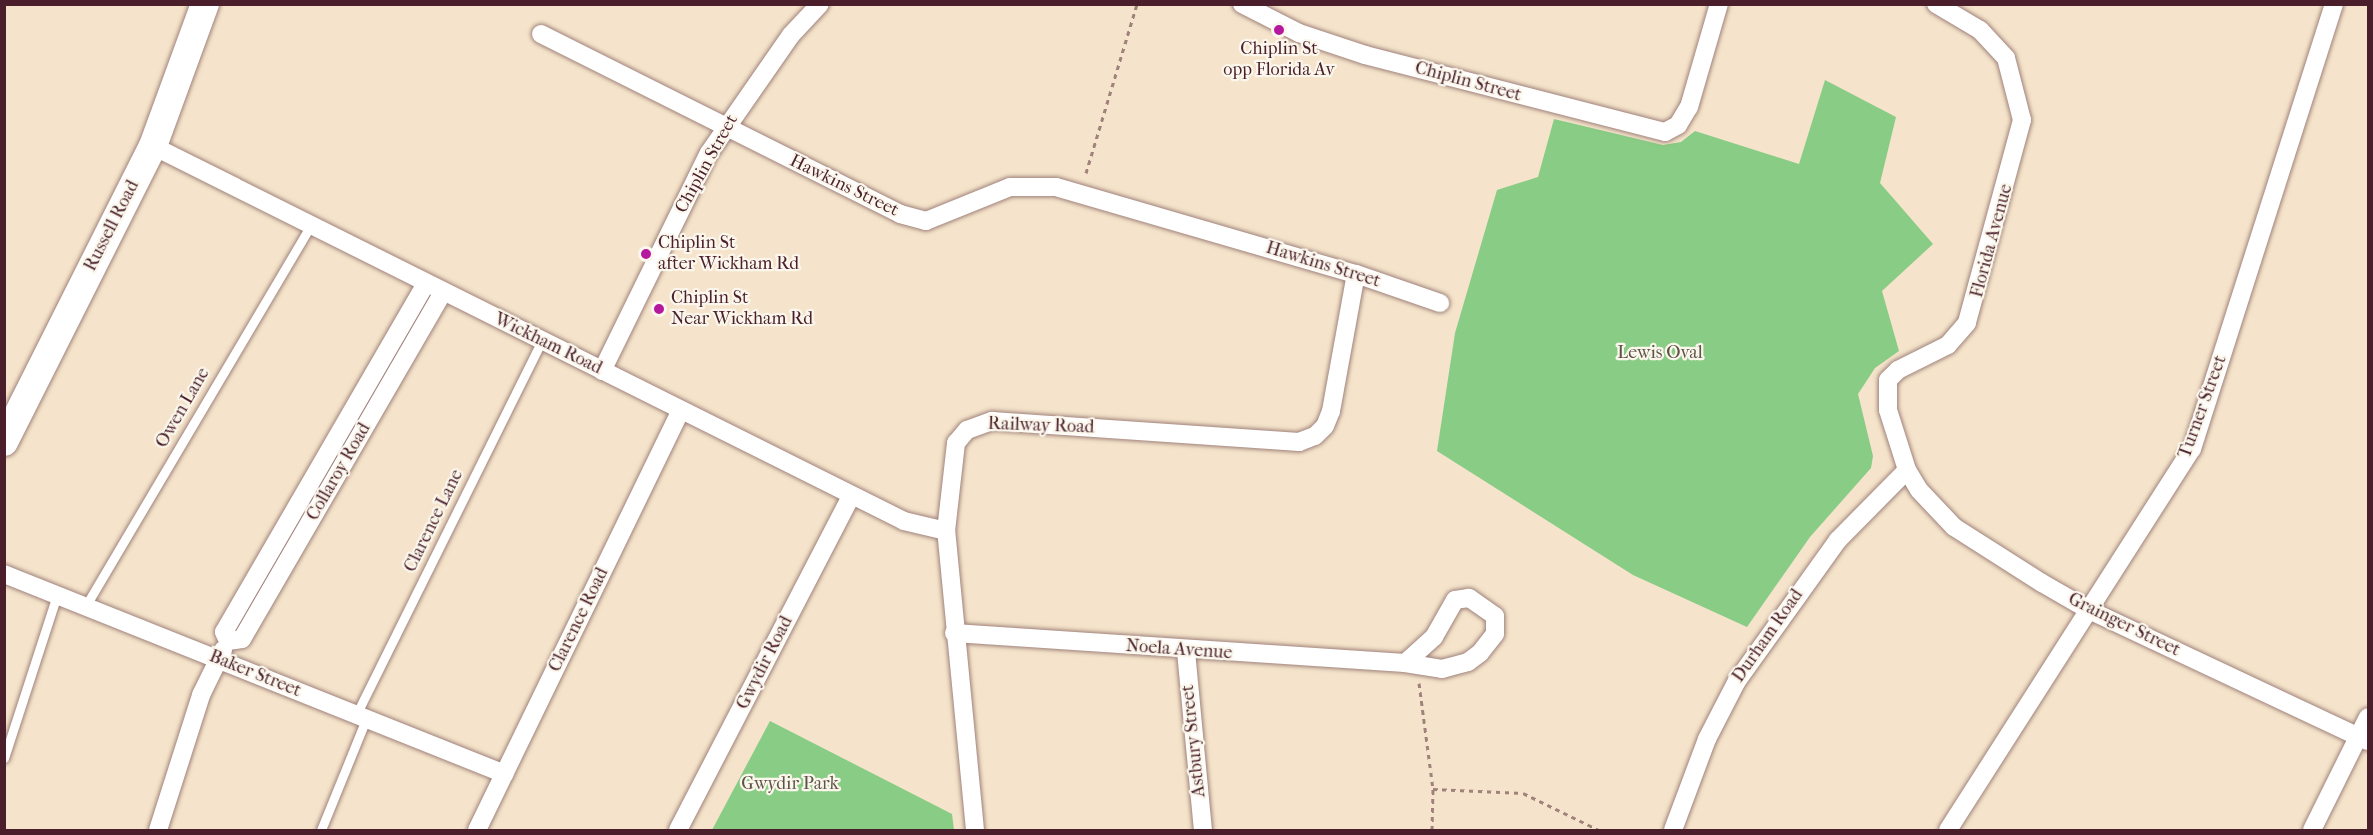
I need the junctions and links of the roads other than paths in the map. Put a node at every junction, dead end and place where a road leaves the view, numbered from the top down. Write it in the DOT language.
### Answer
graph roads {
  1 [pos="205,4"];
  2 [pos="1242,4"];
  3 [pos="1719,4"];
  4 [pos="1936,4"];
  5 [pos="2334,4"];
  6 [pos="809,8"];
  7 [pos="541,34"];
  8 [pos="725,126"];
  9 [pos="153,146"];
  10 [pos="309,226"];
  11 [pos="1356,274"];
  12 [pos="426,283"];
  13 [pos="443,292"];
  14 [pos="1440,303"];
  15 [pos="542,341"];
  16 [pos="602,371"];
  17 [pos="681,410"];
  18 [pos="4,442"];
  19 [pos="1907,470"];
  20 [pos="852,495"];
  21 [pos="946,531"];
  22 [pos="4,574"];
  23 [pos="57,595"];
  24 [pos="86,607"];
  25 [pos="2089,610"];
  26 [pos="954,633"];
  27 [pos="228,641"];
  28 [pos="1186,651"];
  29 [pos="218,660"];
  30 [pos="1405,663"];
  31 [pos="361,717"];
  32 [pos="2368,717"];
  33 [pos="2364,738"];
  34 [pos="4,758"];
  35 [pos="505,774"];
  36 [pos="158,831"];
  37 [pos="321,831"];
  38 [pos="477,831"];
  39 [pos="678,831"];
  40 [pos="975,831"];
  41 [pos="1203,831"];
  42 [pos="1672,831"];
  43 [pos="1948,831"];
  44 [pos="2312,831"];
  1 -- 9 [label="main road, Russell Road"];
  2 -- 3 [label="street, Chiplin Street"];
  4 -- 19 [label="street, Florida Avenue"];
  5 -- 25 [label="street, Turner Street"];
  6 -- 8 [label="street, Chiplin Street"];
  7 -- 8 [label="street, Hawkins Street"];
  8 -- 11 [label="street, Hawkins Street"];
  8 -- 16 [label="street, Chiplin Street"];
  9 -- 10 [label="street, Wickham Road"];
  9 -- 18 [label="main road, Russell Road"];
  10 -- 12 [label="street, Wickham Road"];
  10 -- 24 [label="lane, Owen Lane"];
  11 -- 14 [label="street, Hawkins Street"];
  11 -- 21 [label="street, Railway Road"];
  12 -- 13 [label="street, Wickham Road"];
  12 -- 27 [label="street, Collaroy Road"];
  13 -- 15 [label="street, Wickham Road"];
  13 -- 27 [label="street, Collaroy Road"];
  15 -- 16 [label="street, Wickham Road"];
  15 -- 31 [label="lane, Clarence Lane"];
  16 -- 17 [label="street, Wickham Road"];
  17 -- 20 [label="street, Wickham Road"];
  17 -- 35 [label="street, Clarence Road"];
  19 -- 25 [label="street, Grainger Street"];
  19 -- 42 [label="street, Durham Road"];
  20 -- 21 [label="street, Wickham Road"];
  20 -- 39 [label="street, Gwydir Road"];
  21 -- 26 [label="street, Railway Road"];
  22 -- 23 [label="street, Baker Street"];
  23 -- 24 [label="street, Baker Street"];
  23 -- 34 [label="lane"];
  24 -- 29 [label="street, Baker Street"];
  25 -- 33 [label="street, Grainger Street"];
  25 -- 43 [label="street, Turner Street"];
  26 -- 28 [label="street, Noela Avenue"];
  26 -- 40 [label="street, Railway Road"];
  27 -- 29 [label="street, Collaroy Road"];
  28 -- 30 [label="street, Noela Avenue"];
  28 -- 41 [label="street, Astbury Street"];
  29 -- 31 [label="street, Baker Street"];
  29 -- 36 [label="street, Collaroy Road"];
  30 -- 30 [label="street, Noela Avenue"];
  31 -- 35 [label="street, Baker Street"];
  31 -- 37 [label="lane, Clarence Lane"];
  32 -- 33 [label="street"];
  33 -- 44 [label="street"];
  35 -- 38 [label="street, Clarence Road"];
}
